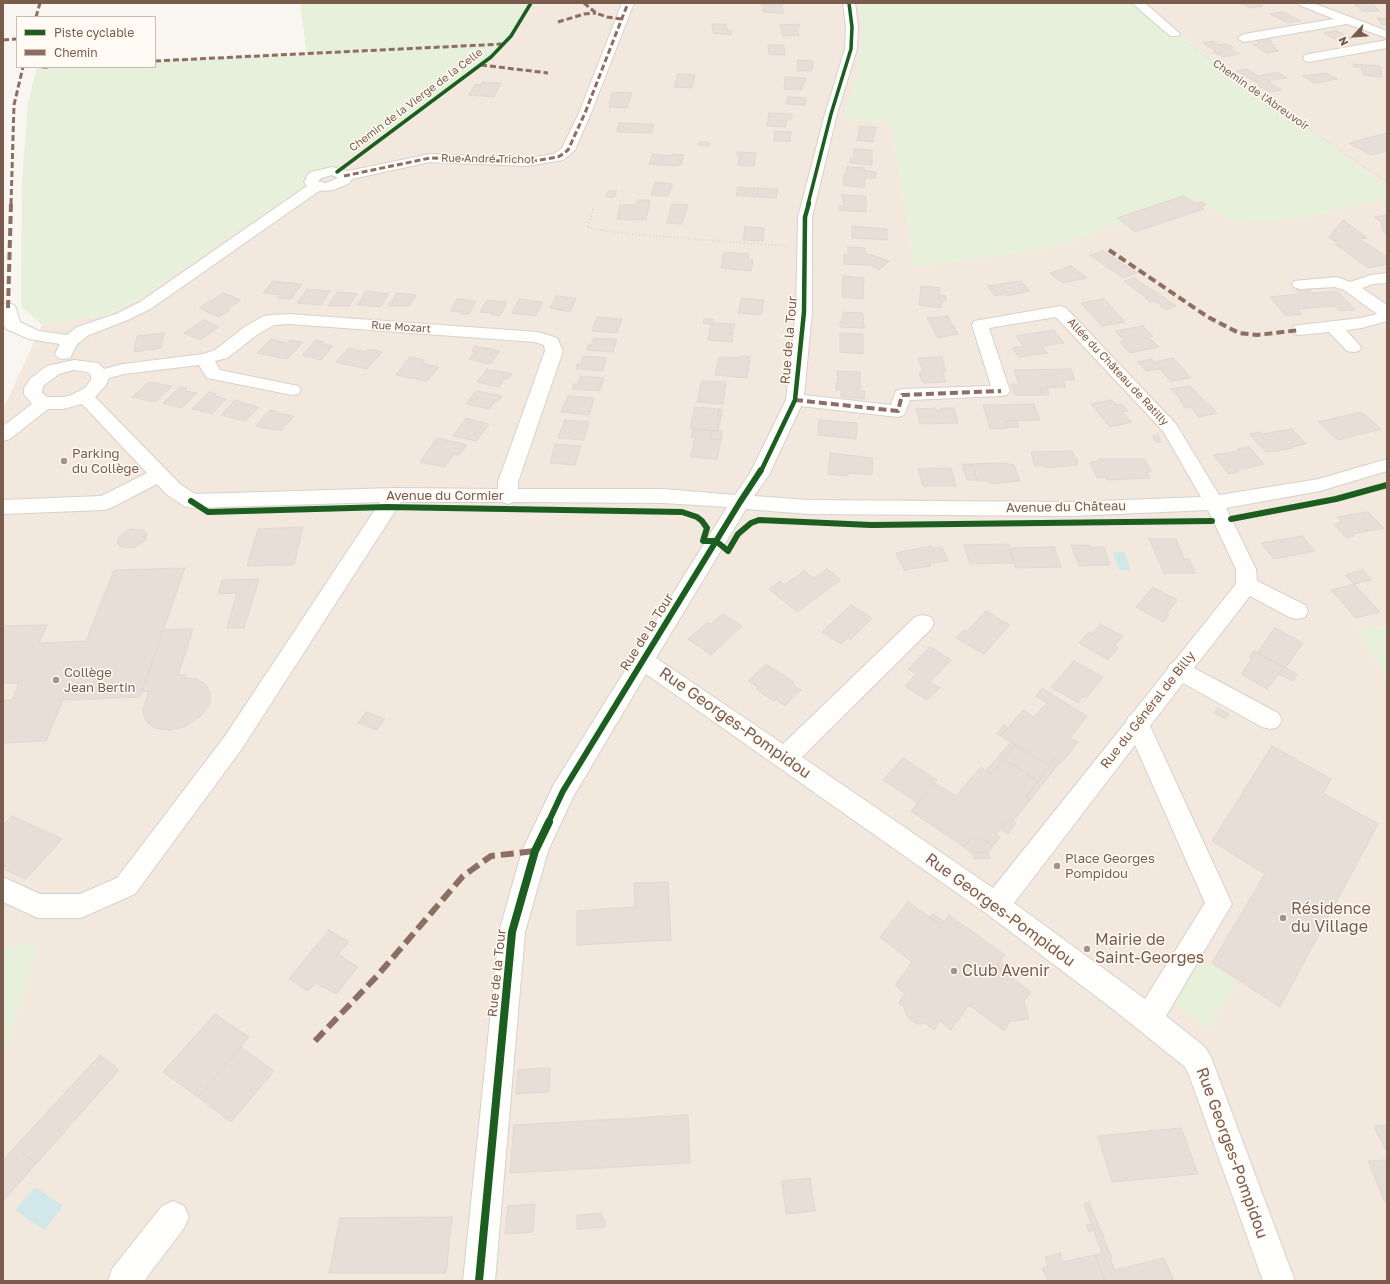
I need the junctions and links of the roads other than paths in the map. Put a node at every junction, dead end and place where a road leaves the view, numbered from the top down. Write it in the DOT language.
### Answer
graph roads {
  1 [pos="628,3"];
  2 [pos="849,3"];
  3 [pos="1138,3"];
  4 [pos="1303,3"];
  5 [pos="1348,20"];
  6 [pos="1174,34"];
  7 [pos="1387,35"];
  8 [pos="1244,38"];
  9 [pos="1387,44"];
  10 [pos="1309,58"];
  11 [pos="1387,278"];
  12 [pos="1300,284"];
  13 [pos="1350,287"];
  14 [pos="8,308"];
  15 [pos="1387,314"];
  16 [pos="1333,326"];
  17 [pos="1300,330"];
  18 [pos="70,341"];
  19 [pos="1352,347"];
  20 [pos="205,359"];
  21 [pos="64,367"];
  22 [pos="100,375"];
  23 [pos="292,390"];
  24 [pos="84,396"];
  25 [pos="795,400"];
  26 [pos="44,403"];
  27 [pos="3,435"];
  28 [pos="1387,465"];
  29 [pos="160,475"];
  30 [pos="395,495"];
  31 [pos="508,497"];
  32 [pos="740,502"];
  33 [pos="1214,503"];
  34 [pos="3,507"];
  35 [pos="1246,585"];
  36 [pos="1298,611"];
  37 [pos="923,623"];
  38 [pos="643,660"];
  39 [pos="1178,670"];
  40 [pos="1270,720"];
  41 [pos="1137,723"];
  42 [pos="785,758"];
  43 [pos="3,889"];
  44 [pos="996,905"];
  45 [pos="1148,1019"];
  46 [pos="172,1217"];
  47 [pos="124,1281"];
  48 [pos="479,1281"];
  49 [pos="1279,1281"];
  1 -- 18 [label="street, Rue André Trichot"];
  2 -- 25 [label="street, Rue de la Tour"];
  3 -- 6 [label="street"];
  4 -- 5 [label="street"];
  5 -- 7 [label="street"];
  5 -- 8 [label="street"];
  9 -- 10 [label="street"];
  11 -- 13 [label="street"];
  12 -- 13 [label="street"];
  13 -- 15 [label="street"];
  14 -- 18 [label="street"];
  15 -- 16 [label="street"];
  16 -- 17 [label="street"];
  16 -- 19 [label="street"];
  18 -- 21 [label="street"];
  20 -- 22 [label="street, Rue Mozart"];
  20 -- 23 [label="street"];
  20 -- 31 [label="street, Rue Mozart"];
  21 -- 22 [label="street"];
  21 -- 26 [label="street"];
  22 -- 24 [label="street"];
  24 -- 26 [label="street"];
  24 -- 29 [label="street, Avenue du Cormier"];
  25 -- 32 [label="street, Rue de la Tour"];
  25 -- 33 [label="street, Allée du Château de Ratilly"];
  26 -- 27 [label="street"];
  28 -- 33 [label="street, Avenue du Château"];
  29 -- 30 [label="street, Avenue du Cormier"];
  29 -- 34 [label="street"];
  30 -- 31 [label="street, Avenue du Cormier"];
  30 -- 43 [label="street"];
  31 -- 32 [label="street, Avenue du Cormier"];
  32 -- 33 [label="street, Avenue du Château"];
  32 -- 38 [label="street, Rue de la Tour"];
  33 -- 35 [label="street"];
  35 -- 36 [label="street"];
  35 -- 39 [label="street, Rue du Général de Billy"];
  37 -- 42 [label="street"];
  38 -- 42 [label="street, Rue Georges-Pompidou"];
  38 -- 48 [label="street, Rue de la Tour"];
  39 -- 40 [label="street"];
  39 -- 41 [label="street, Rue du Général de Billy"];
  41 -- 44 [label="street, Rue du Général de Billy"];
  41 -- 45 [label="street"];
  42 -- 44 [label="street, Rue Georges-Pompidou"];
  44 -- 45 [label="street, Rue Georges-Pompidou"];
  45 -- 49 [label="street, Rue Georges-Pompidou"];
  46 -- 47 [label="street"];
}
